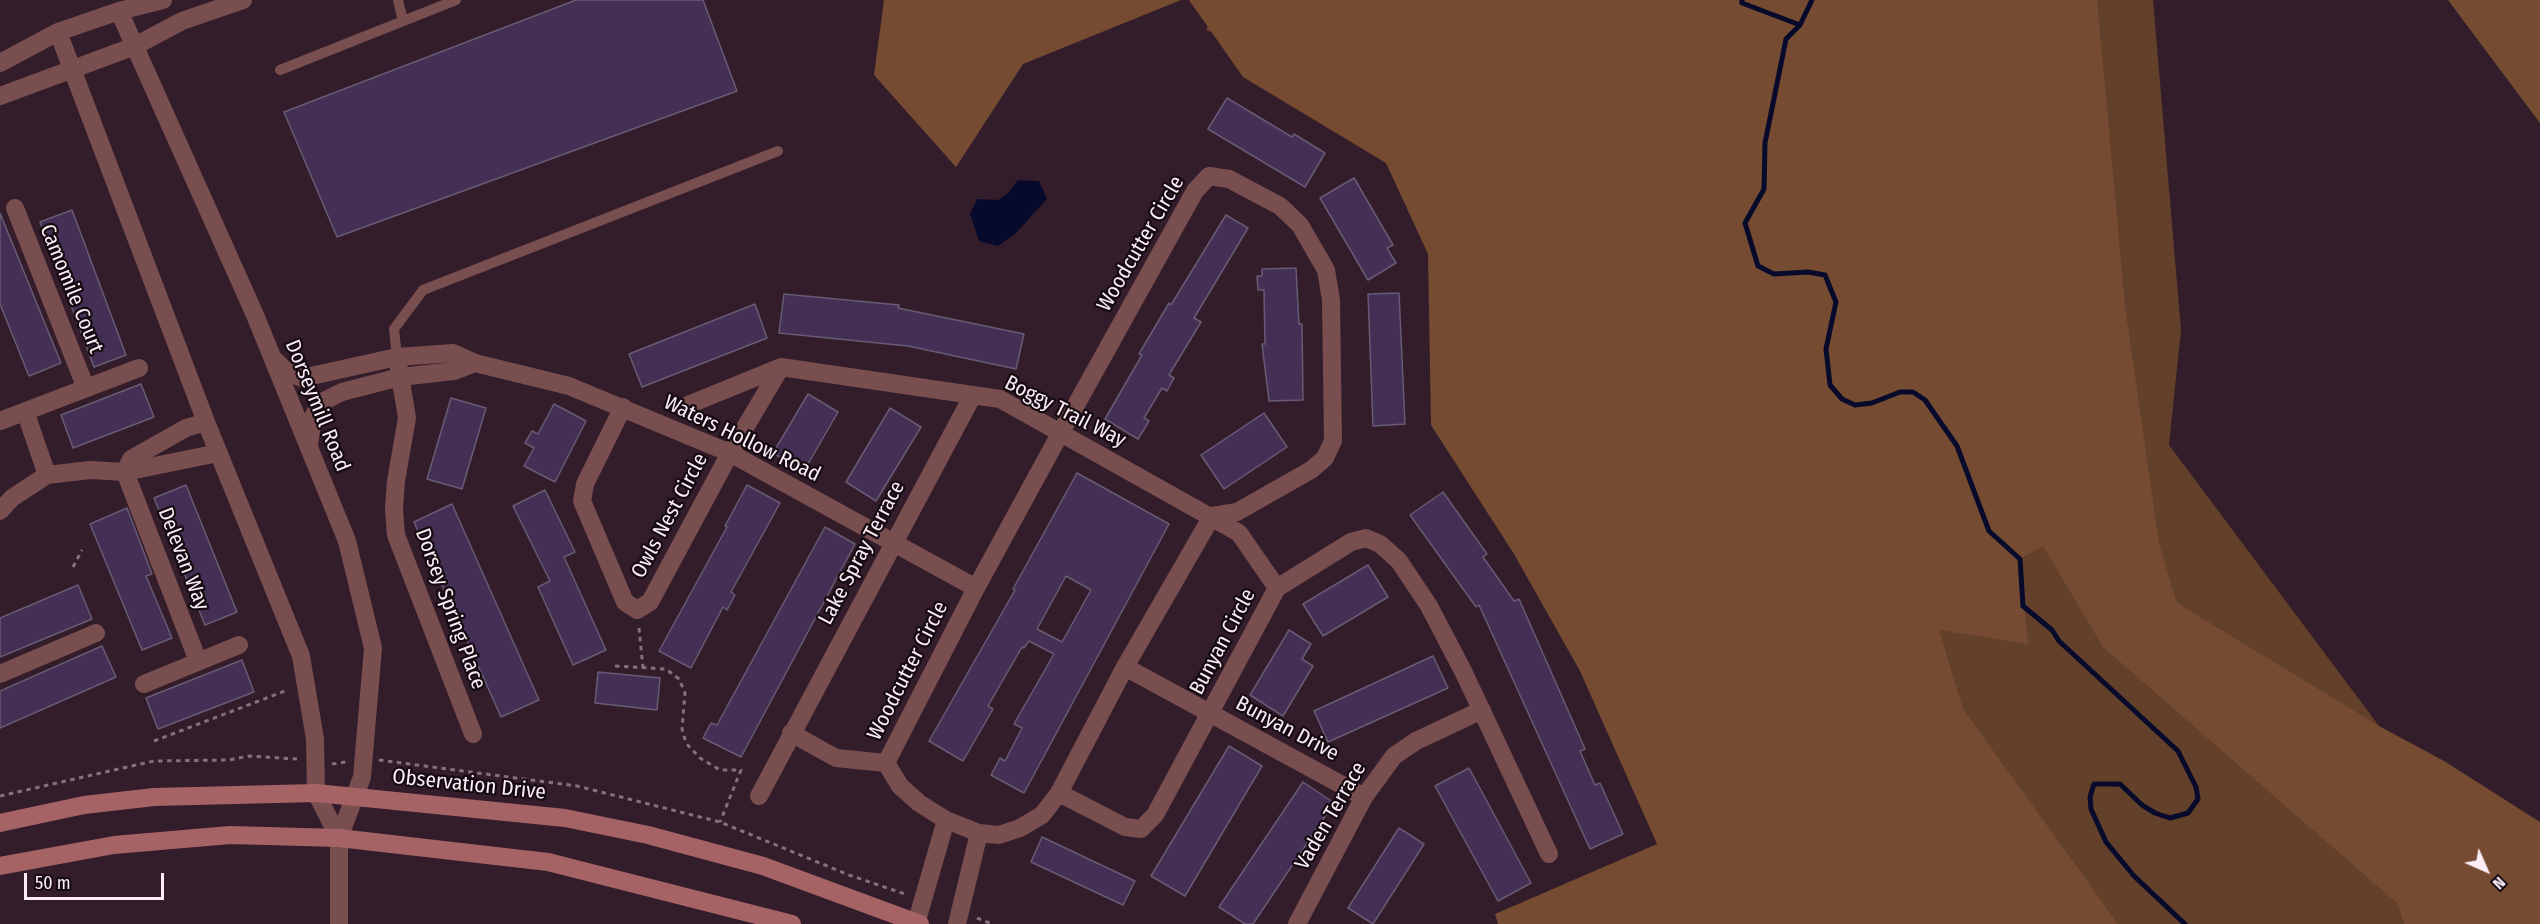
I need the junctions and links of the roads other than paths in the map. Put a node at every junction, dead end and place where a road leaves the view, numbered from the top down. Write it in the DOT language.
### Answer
graph roads {
  1 [pos="163,0"];
  2 [pos="243,0"];
  3 [pos="398,0"];
  4 [pos="456,0"];
  5 [pos="119,11"];
  6 [pos="403,21"];
  7 [pos="58,32"];
  8 [pos="135,46"];
  9 [pos="0,63"];
  10 [pos="72,69"];
  11 [pos="280,70"];
  12 [pos="0,96"];
  13 [pos="778,151"];
  14 [pos="15,208"];
  15 [pos="397,357"];
  16 [pos="273,358"];
  17 [pos="475,363"];
  18 [pos="781,367"];
  19 [pos="139,368"];
  20 [pos="400,377"];
  21 [pos="85,386"];
  22 [pos="974,395"];
  23 [pos="688,405"];
  24 [pos="623,407"];
  25 [pos="25,411"];
  26 [pos="0,421"];
  27 [pos="206,422"];
  28 [pos="1061,432"];
  29 [pos="309,447"];
  30 [pos="218,453"];
  31 [pos="730,453"];
  32 [pos="125,472"];
  33 [pos="47,475"];
  34 [pos="0,511"];
  35 [pos="1212,516"];
  36 [pos="894,542"];
  37 [pos="976,588"];
  38 [pos="1277,588"];
  39 [pos="96,633"];
  40 [pos="238,645"];
  41 [pos="198,661"];
  42 [pos="1125,667"];
  43 [pos="0,674"];
  44 [pos="144,684"];
  45 [pos="1482,710"];
  46 [pos="1210,714"];
  47 [pos="791,733"];
  48 [pos="473,734"];
  49 [pos="886,763"];
  50 [pos="316,793"];
  51 [pos="1059,793"];
  52 [pos="355,796"];
  53 [pos="759,796"];
  54 [pos="1364,797"];
  55 [pos="946,820"];
  56 [pos="0,823"];
  57 [pos="979,833"];
  58 [pos="339,838"];
  59 [pos="1549,854"];
  60 [pos="0,866"];
  61 [pos="339,924"];
  62 [pos="792,924"];
  63 [pos="917,924"];
  64 [pos="957,924"];
  65 [pos="1297,924"];
  1 -- 5 [label="street"];
  2 -- 8 [label="street"];
  3 -- 6 [label="lane"];
  4 -- 6 [label="lane"];
  5 -- 7 [label="street"];
  5 -- 8 [label="street, Dorseymill Road"];
  6 -- 11 [label="lane"];
  7 -- 9 [label="street"];
  7 -- 10 [label="street, Dorseymill Road"];
  8 -- 10 [label="street"];
  8 -- 16 [label="street, Dorseymill Road"];
  10 -- 12 [label="street"];
  10 -- 27 [label="street, Dorseymill Road"];
  13 -- 15 [label="lane"];
  14 -- 21 [label="street, Camomile Court"];
  15 -- 16 [label="street, Waters Hollow Road"];
  15 -- 17 [label="street, Waters Hollow Road"];
  15 -- 20 [label="street, Dorsey Spring Place"];
  16 -- 29 [label="street, Dorseymill Road"];
  17 -- 20 [label="street"];
  17 -- 24 [label="street, Waters Hollow Road"];
  18 -- 22 [label="street, Boggy Trail Way"];
  18 -- 23 [label="street"];
  18 -- 31 [label="street, Owls Nest Circle"];
  19 -- 21 [label="street, Camomile Court"];
  20 -- 29 [label="street"];
  20 -- 48 [label="street, Dorsey Spring Place"];
  21 -- 25 [label="street, Camomile Court"];
  22 -- 28 [label="street, Boggy Trail Way"];
  22 -- 36 [label="street, Lake Spray Terrace"];
  24 -- 31 [label="street, Waters Hollow Road"];
  24 -- 31 [label="street, Owls Nest Circle"];
  25 -- 26 [label="street, Camomile Court"];
  25 -- 33 [label="street"];
  27 -- 30 [label="street, Dorseymill Road"];
  27 -- 32 [label="street"];
  28 -- 35 [label="street, Boggy Trail Way"];
  28 -- 35 [label="street, Woodcutter Circle"];
  28 -- 37 [label="street, Woodcutter Circle"];
  29 -- 52 [label="street, Dorseymill Road"];
  30 -- 32 [label="street"];
  30 -- 50 [label="street, Dorseymill Road"];
  31 -- 36 [label="street, Waters Hollow Road"];
  32 -- 33 [label="street"];
  32 -- 41 [label="street, Delevan Way"];
  33 -- 34 [label="street"];
  35 -- 38 [label="street, Boggy Trail Way"];
  35 -- 42 [label="street, Woodcutter Circle"];
  36 -- 37 [label="street, Waters Hollow Road"];
  36 -- 47 [label="street, Lake Spray Terrace"];
  37 -- 49 [label="street, Woodcutter Circle"];
  38 -- 45 [label="street, Bunyan Circle"];
  38 -- 46 [label="street, Bunyan Circle"];
  39 -- 43 [label="street"];
  40 -- 41 [label="street"];
  41 -- 44 [label="street"];
  42 -- 46 [label="street, Bunyan Drive"];
  42 -- 51 [label="street, Woodcutter Circle"];
  45 -- 54 [label="street, Vaden Terrace"];
  45 -- 59 [label="street, Bunyan Circle"];
  46 -- 51 [label="street, Bunyan Circle"];
  46 -- 54 [label="street, Bunyan Drive"];
  47 -- 49 [label="street"];
  47 -- 53 [label="street, Lake Spray Terrace"];
  49 -- 55 [label="street, Woodcutter Circle"];
  50 -- 52 [label="street, Observation Drive"];
  50 -- 56 [label="street, Observation Drive"];
  50 -- 58 [label="street, Dorseymill Road"];
  51 -- 57 [label="street, Woodcutter Circle"];
  52 -- 58 [label="street, Dorseymill Road"];
  52 -- 63 [label="street, Observation Drive"];
  54 -- 65 [label="street, Vaden Terrace"];
  55 -- 57 [label="street, Woodcutter Circle"];
  55 -- 63 [label="street"];
  57 -- 64 [label="street"];
  58 -- 60 [label="street"];
  58 -- 61 [label="street, Dorseymill Road"];
  58 -- 62 [label="street"];
}
